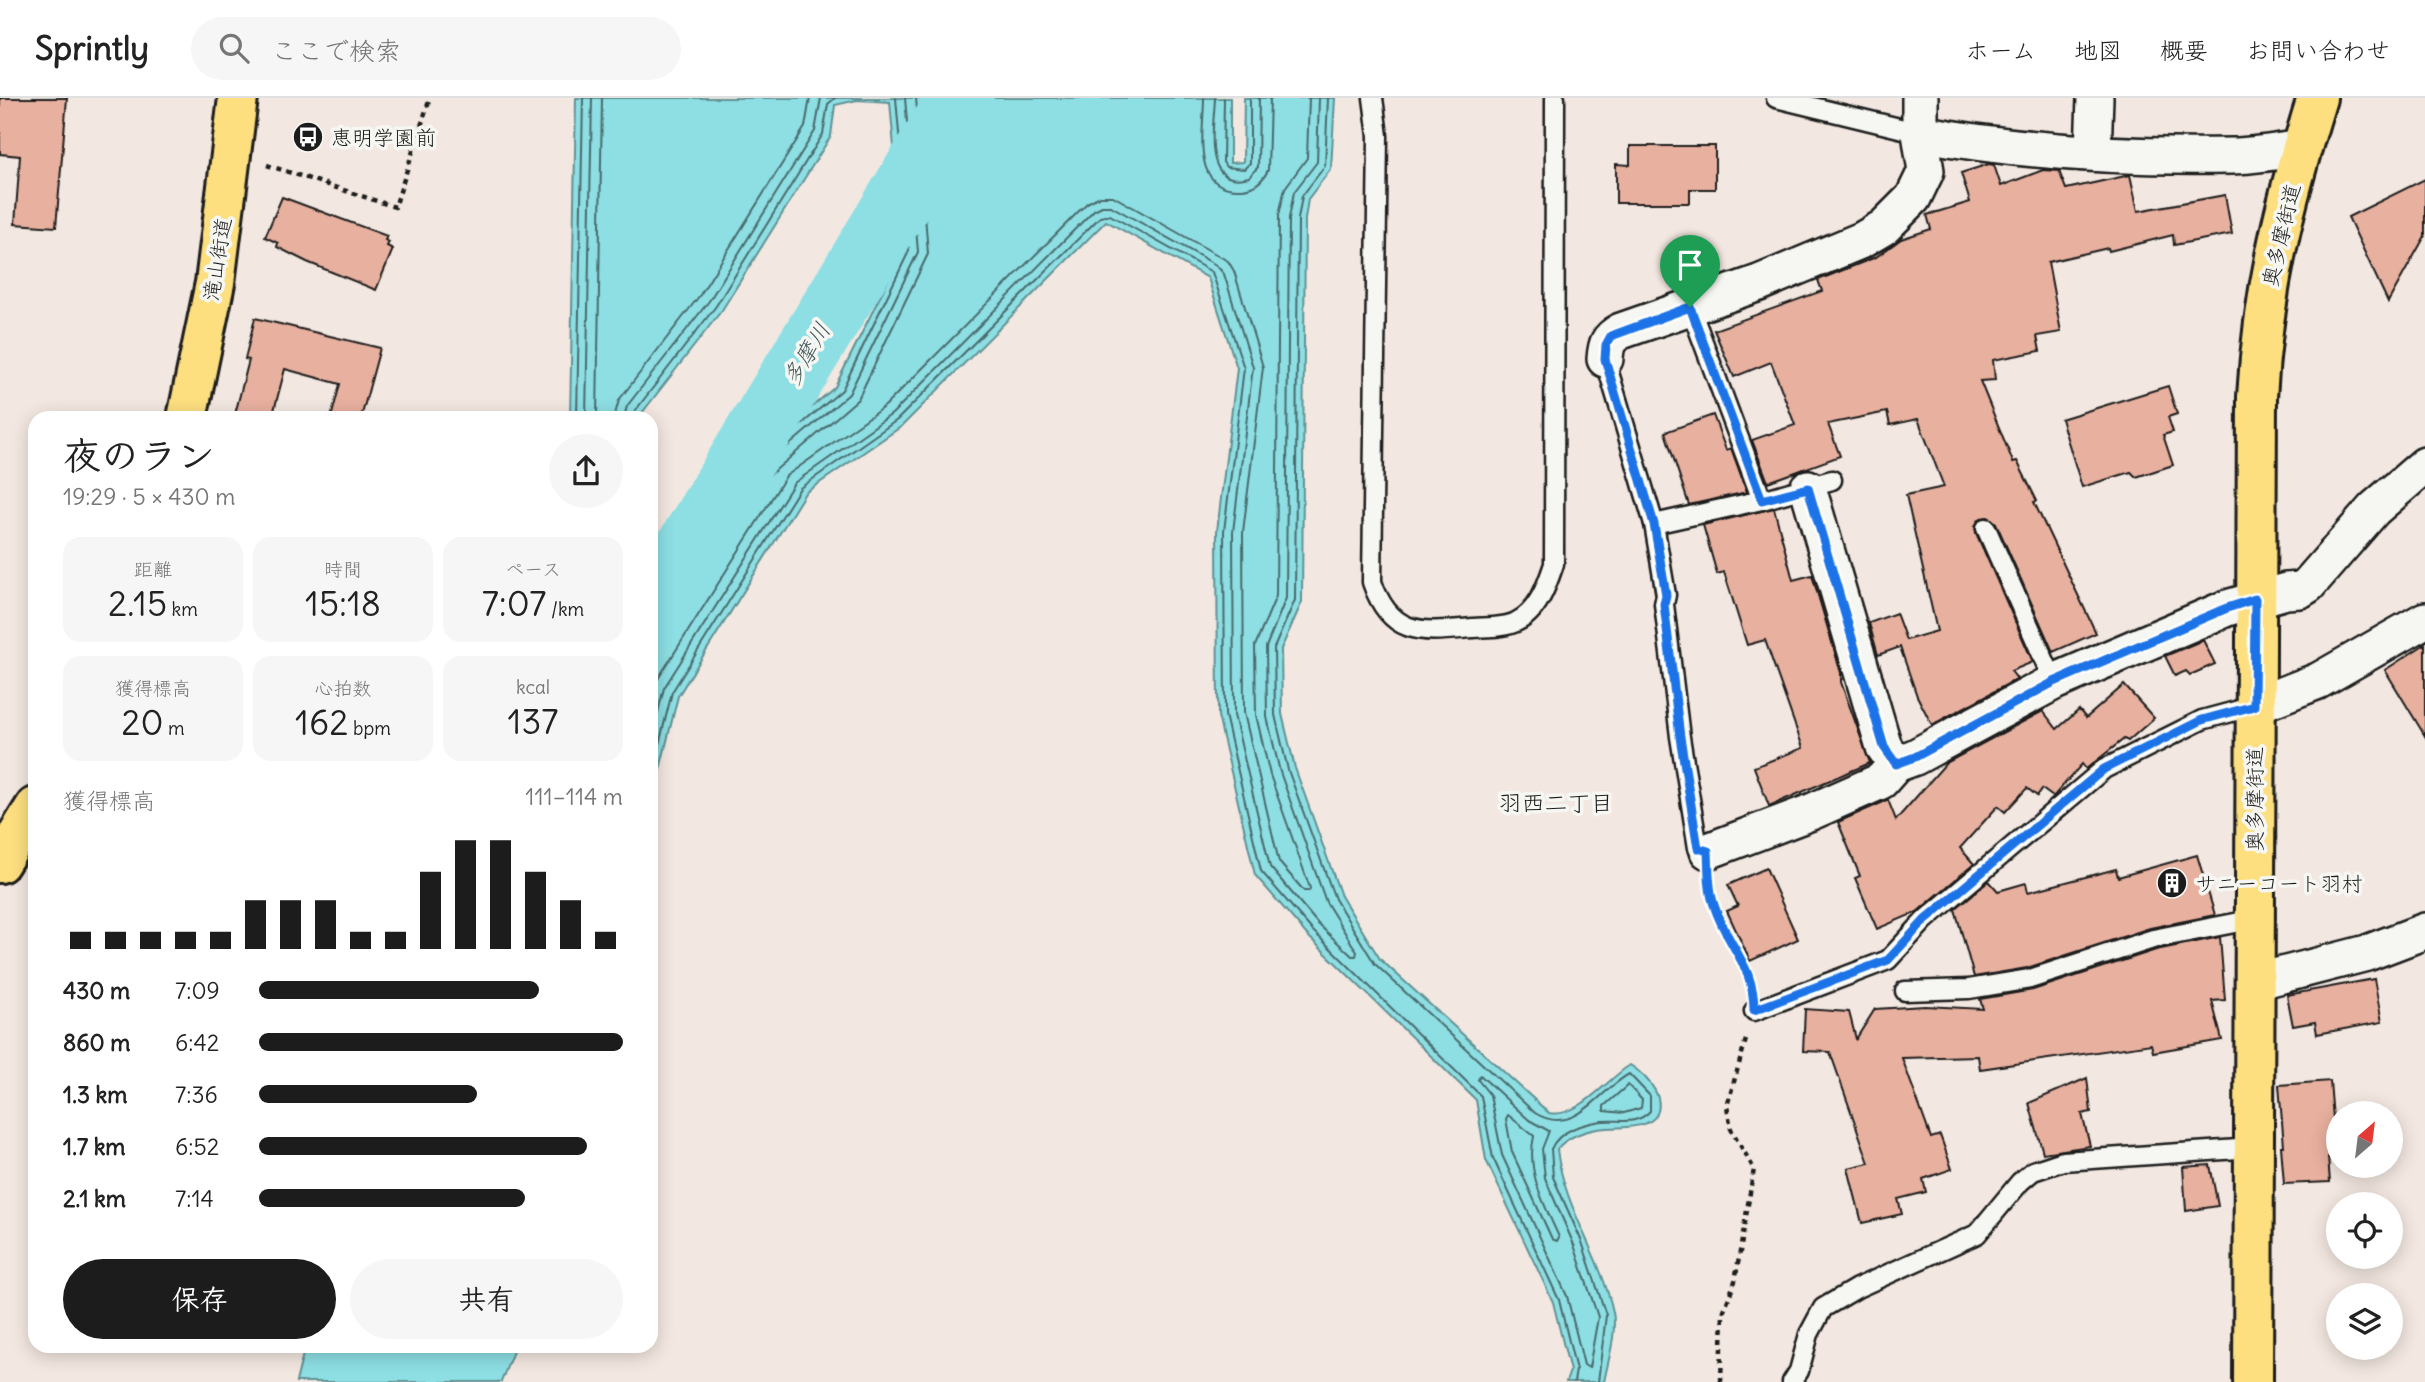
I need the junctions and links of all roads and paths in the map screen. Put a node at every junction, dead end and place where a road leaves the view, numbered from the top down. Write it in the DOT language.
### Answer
graph roads {
  1 [pos="238,98"];
  2 [pos="430,98"];
  3 [pos="1373,98"];
  4 [pos="1555,98"];
  5 [pos="1776,98"];
  6 [pos="1920,98"];
  7 [pos="2095,98"];
  8 [pos="2317,98"];
  9 [pos="1920,134"];
  10 [pos="2302,148"];
  11 [pos="2093,152"];
  12 [pos="231,159"];
  13 [pos="1690,307"];
  14 [pos="1605,359"];
  15 [pos="188,411"];
  16 [pos="2425,465"];
  17 [pos="1820,484"];
  18 [pos="1762,500"];
  19 [pos="1654,524"];
  20 [pos="1986,528"];
  21 [pos="2255,599"];
  22 [pos="2425,620"];
  23 [pos="2054,682"];
  24 [pos="2254,706"];
  25 [pos="1896,764"];
  26 [pos="28,818"];
  27 [pos="1708,851"];
  28 [pos="0,863"];
  29 [pos="2255,919"];
  30 [pos="2425,931"];
  31 [pos="2255,982"];
  32 [pos="1905,991"];
  33 [pos="1754,1010"];
  34 [pos="2253,1148"];
  35 [pos="1721,1382"];
  36 [pos="1793,1382"];
  37 [pos="2253,1382"];
  1 -- 12 [label="main road, 滝山街道"];
  2 -- 12 [label="path"];
  3 -- 4 [label="lane"];
  5 -- 9 [label="lane"];
  6 -- 9 [label="street"];
  7 -- 11 [label="street"];
  8 -- 10 [label="main road, 奥多摩街道"];
  9 -- 11 [label="street"];
  9 -- 13 [label="street"];
  10 -- 11 [label="street"];
  10 -- 21 [label="main road, 奥多摩街道"];
  12 -- 15 [label="main road, 滝山街道"];
  13 -- 14 [label="street"];
  13 -- 18 [label="lane"];
  14 -- 19 [label="lane"];
  16 -- 21 [label="street"];
  17 -- 18 [label="lane"];
  17 -- 25 [label="street"];
  18 -- 19 [label="lane"];
  19 -- 27 [label="lane"];
  20 -- 23 [label="lane"];
  21 -- 23 [label="street"];
  21 -- 24 [label="main road, 奥多摩街道"];
  22 -- 24 [label="street"];
  23 -- 25 [label="street"];
  24 -- 29 [label="main road, 奥多摩街道"];
  24 -- 33 [label="lane"];
  25 -- 27 [label="street"];
  26 -- 28 [label="main road"];
  27 -- 33 [label="path"];
  29 -- 31 [label="main road, 奥多摩街道"];
  29 -- 32 [label="lane"];
  30 -- 31 [label="street"];
  31 -- 34 [label="main road, 奥多摩街道"];
  33 -- 35 [label="path"];
  34 -- 36 [label="lane"];
  34 -- 37 [label="main road, 奥多摩街道"];
}
